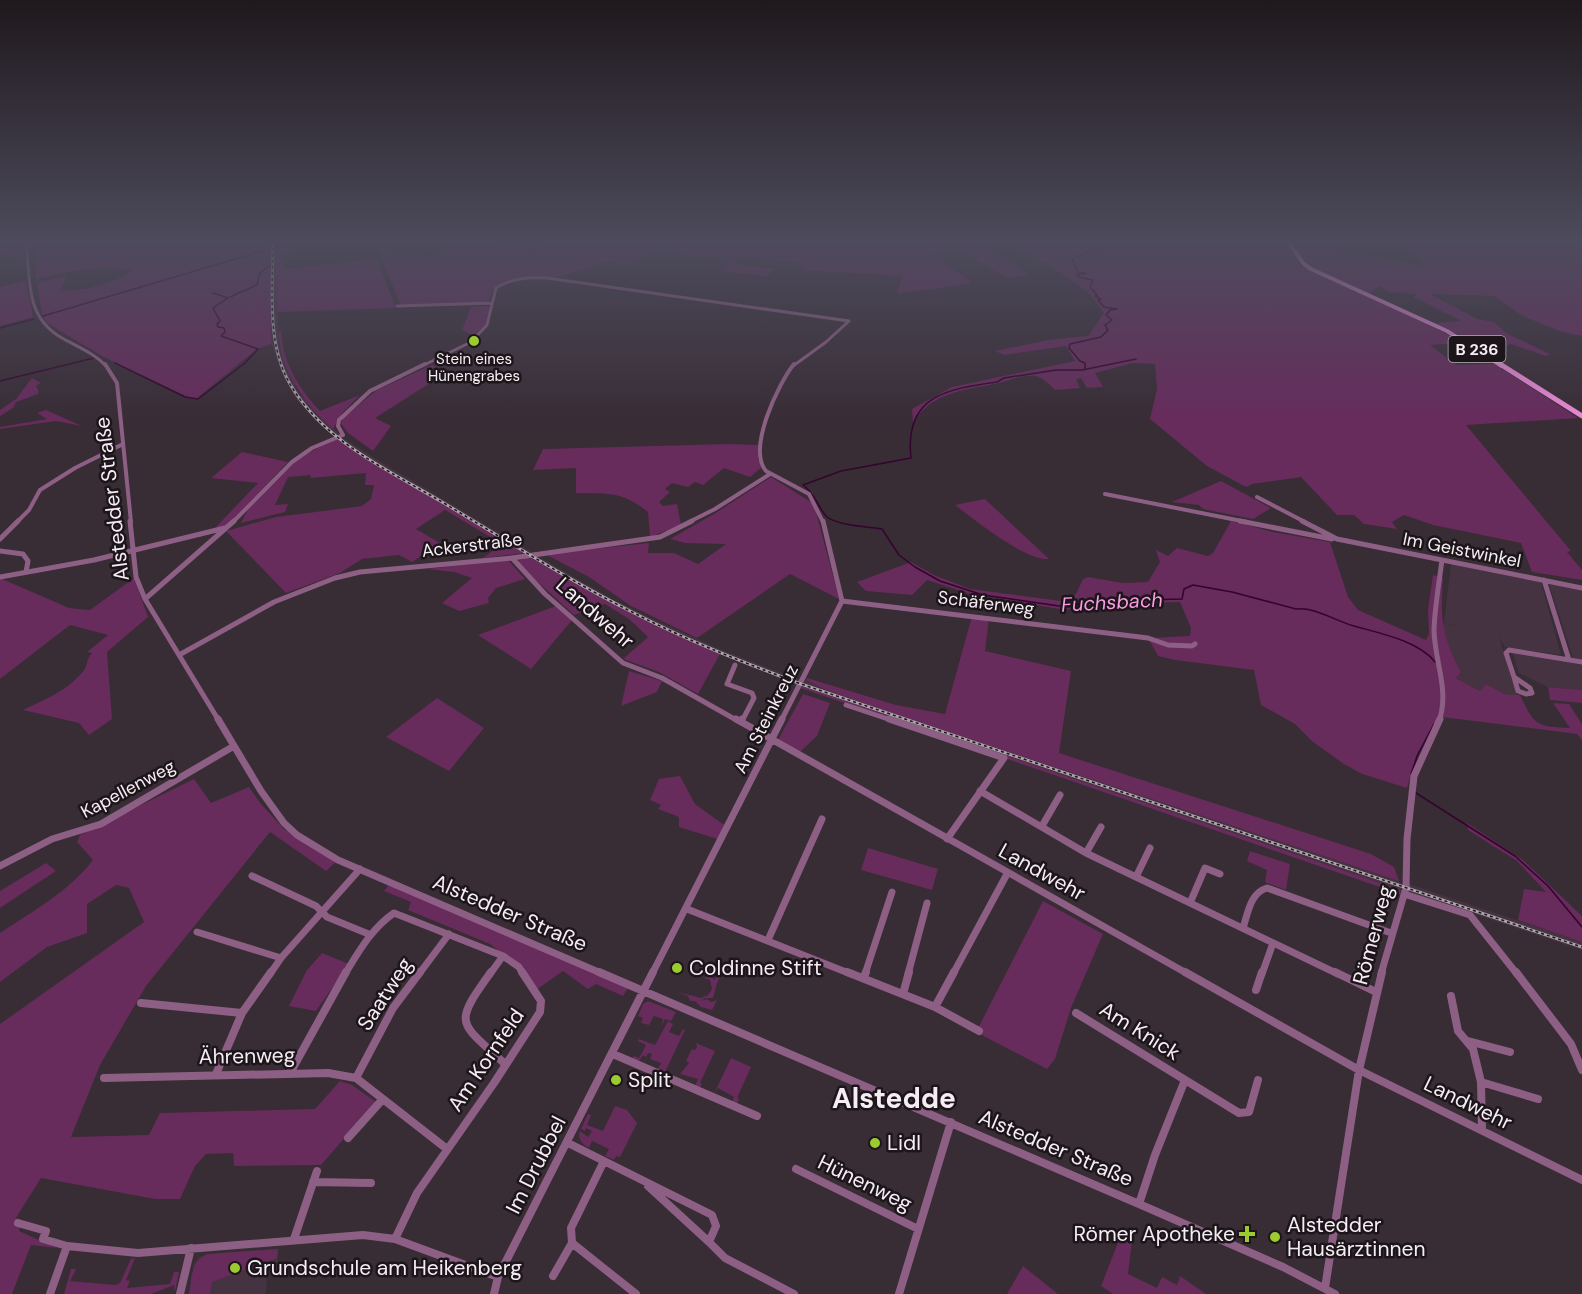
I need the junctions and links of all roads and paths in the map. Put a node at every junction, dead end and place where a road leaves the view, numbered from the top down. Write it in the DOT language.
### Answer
graph roads {
  1 [pos="36,302"];
  2 [pos="719,302"];
  3 [pos="1388,302"];
  4 [pos="492,303"];
  5 [pos="397,306"];
  6 [pos="1582,416"];
  7 [pos="123,444"];
  8 [pos="770,474"];
  9 [pos="1105,494"];
  10 [pos="1257,497"];
  11 [pos="227,528"];
  12 [pos="0,539"];
  13 [pos="1337,539"];
  14 [pos="0,550"];
  15 [pos="133,550"];
  16 [pos="512,558"];
  17 [pos="1442,560"];
  18 [pos="26,572"];
  19 [pos="0,577"];
  20 [pos="1544,580"];
  21 [pos="1582,588"];
  22 [pos="145,599"];
  23 [pos="842,602"];
  24 [pos="1195,644"];
  25 [pos="179,655"];
  26 [pos="1569,660"];
  27 [pos="1582,662"];
  28 [pos="735,664"];
  29 [pos="1514,677"];
  30 [pos="846,705"];
  31 [pos="741,722"];
  32 [pos="771,740"];
  33 [pos="234,746"];
  34 [pos="980,790"];
  35 [pos="1412,791"];
  36 [pos="1060,795"];
  37 [pos="822,819"];
  38 [pos="1042,826"];
  39 [pos="1101,826"];
  40 [pos="947,839"];
  41 [pos="1150,848"];
  42 [pos="1086,853"];
  43 [pos="0,866"];
  44 [pos="360,869"];
  45 [pos="1007,874"];
  46 [pos="1220,874"];
  47 [pos="252,876"];
  48 [pos="1136,878"];
  49 [pos="892,892"];
  50 [pos="1404,894"];
  51 [pos="927,903"];
  52 [pos="1190,903"];
  53 [pos="687,909"];
  54 [pos="321,911"];
  55 [pos="1243,928"];
  56 [pos="197,932"];
  57 [pos="1391,933"];
  58 [pos="449,934"];
  59 [pos="371,935"];
  60 [pos="768,940"];
  61 [pos="1273,943"];
  62 [pos="503,956"];
  63 [pos="281,958"];
  64 [pos="864,977"];
  65 [pos="1256,990"];
  66 [pos="644,991"];
  67 [pos="1376,992"];
  68 [pos="903,994"];
  69 [pos="1451,996"];
  70 [pos="141,1003"];
  71 [pos="935,1007"];
  72 [pos="242,1013"];
  73 [pos="1076,1013"];
  74 [pos="979,1031"];
  75 [pos="1467,1041"];
  76 [pos="1510,1052"];
  77 [pos="613,1054"];
  78 [pos="505,1064"];
  79 [pos="1359,1070"];
  80 [pos="1582,1070"];
  81 [pos="290,1073"];
  82 [pos="216,1074"];
  83 [pos="105,1078"];
  84 [pos="356,1078"];
  85 [pos="1185,1080"];
  86 [pos="1258,1080"];
  87 [pos="1481,1082"];
  88 [pos="382,1100"];
  89 [pos="1538,1100"];
  90 [pos="756,1116"];
  91 [pos="951,1122"];
  92 [pos="1482,1130"];
  93 [pos="348,1138"];
  94 [pos="568,1143"];
  95 [pos="447,1149"];
  96 [pos="604,1161"];
  97 [pos="796,1169"];
  98 [pos="317,1171"];
  99 [pos="642,1180"];
  100 [pos="1582,1180"];
  101 [pos="313,1182"];
  102 [pos="370,1183"];
  103 [pos="1139,1204"];
  104 [pos="18,1223"];
  105 [pos="918,1229"];
  106 [pos="294,1239"];
  107 [pos="395,1239"];
  108 [pos="709,1242"];
  109 [pos="572,1243"];
  110 [pos="67,1246"];
  111 [pos="191,1248"];
  112 [pos="553,1276"];
  113 [pos="498,1277"];
  114 [pos="1325,1288"];
  115 [pos="50,1294"];
  116 [pos="180,1294"];
  117 [pos="494,1294"];
  118 [pos="636,1294"];
  119 [pos="794,1294"];
  120 [pos="899,1294"];
  121 [pos="1335,1294"];
  1 -- 7 [label="street, Alstedder Straße"];
  2 -- 8 [label="street"];
  3 -- 6 [label="main road, B 236"];
  4 -- 5 [label="street"];
  4 -- 11 [label="street"];
  7 -- 12 [label="street"];
  7 -- 15 [label="street, Alstedder Straße"];
  8 -- 16 [label="street, Ackerstraße"];
  8 -- 23 [label="street"];
  9 -- 13 [label="street, Im Geistwinkel"];
  10 -- 13 [label="street, Im Geistwinkel"];
  11 -- 15 [label="street"];
  11 -- 22 [label="street"];
  13 -- 17 [label="street, Im Geistwinkel"];
  14 -- 18 [label="street"];
  15 -- 18 [label="street"];
  15 -- 22 [label="street, Alstedder Straße"];
  16 -- 25 [label="street, Ackerstraße"];
  16 -- 31 [label="street, Landwehr"];
  17 -- 20 [label="street, Im Geistwinkel"];
  17 -- 35 [label="street, Römerweg"];
  18 -- 19 [label="street"];
  20 -- 21 [label="street, Im Geistwinkel"];
  20 -- 26 [label="street"];
  22 -- 25 [label="street, Alstedder Straße"];
  23 -- 24 [label="street, Schäferweg"];
  23 -- 32 [label="street, Am Steinkreuz"];
  25 -- 33 [label="street, Alstedder Straße"];
  26 -- 27 [label="street"];
  26 -- 29 [label="street"];
  28 -- 31 [label="street"];
  30 -- 34 [label="street"];
  31 -- 32 [label="street, Landwehr"];
  32 -- 40 [label="street, Landwehr"];
  32 -- 53 [label="street, Am Steinkreuz"];
  33 -- 43 [label="street, Kapellenweg"];
  33 -- 44 [label="street, Alstedder Straße"];
  34 -- 38 [label="street"];
  34 -- 40 [label="street"];
  35 -- 50 [label="street, Römerweg"];
  36 -- 38 [label="street"];
  37 -- 60 [label="street"];
  38 -- 42 [label="street"];
  39 -- 42 [label="street"];
  40 -- 45 [label="street, Landwehr"];
  41 -- 48 [label="street"];
  42 -- 48 [label="street"];
  44 -- 54 [label="street"];
  44 -- 66 [label="street, Alstedder Straße"];
  45 -- 71 [label="street"];
  45 -- 79 [label="street, Landwehr"];
  46 -- 52 [label="street"];
  47 -- 54 [label="street"];
  48 -- 52 [label="street"];
  49 -- 64 [label="street"];
  50 -- 57 [label="street, Römerweg"];
  50 -- 80 [label="street"];
  51 -- 68 [label="street"];
  52 -- 55 [label="street"];
  53 -- 60 [label="street"];
  53 -- 66 [label="street, Am Steinkreuz"];
  54 -- 59 [label="street"];
  54 -- 63 [label="street"];
  55 -- 57 [label="street"];
  55 -- 61 [label="street"];
  56 -- 63 [label="street"];
  57 -- 67 [label="street, Römerweg"];
  58 -- 59 [label="street, Am Kornfeld"];
  58 -- 62 [label="street, Am Kornfeld"];
  58 -- 84 [label="street, Saatweg"];
  59 -- 81 [label="street, Am Kornfeld"];
  60 -- 64 [label="street"];
  61 -- 65 [label="street"];
  61 -- 67 [label="street"];
  62 -- 78 [label="street, Am Kornfeld"];
  62 -- 78 [label="street"];
  63 -- 72 [label="street"];
  64 -- 68 [label="street"];
  66 -- 77 [label="street, Im Drubbel"];
  66 -- 91 [label="street, Alstedder Straße"];
  67 -- 79 [label="street, Römerweg"];
  68 -- 71 [label="street"];
  69 -- 75 [label="street"];
  70 -- 72 [label="street"];
  71 -- 74 [label="street"];
  72 -- 82 [label="street"];
  73 -- 85 [label="street, Am Knick"];
  75 -- 76 [label="street"];
  75 -- 87 [label="street"];
  77 -- 90 [label="street"];
  77 -- 94 [label="street, Im Drubbel"];
  78 -- 95 [label="street, Am Kornfeld"];
  79 -- 92 [label="street, Landwehr"];
  79 -- 114 [label="street, Römerweg"];
  81 -- 82 [label="street, Ährenweg"];
  81 -- 84 [label="street, Ährenweg"];
  82 -- 83 [label="street, Ährenweg"];
  84 -- 88 [label="street"];
  85 -- 86 [label="street, Am Knick"];
  85 -- 103 [label="street, Am Knick"];
  87 -- 89 [label="street"];
  87 -- 92 [label="street"];
  88 -- 93 [label="street"];
  88 -- 95 [label="street"];
  91 -- 103 [label="street, Alstedder Straße"];
  91 -- 105 [label="street, Hünenweg"];
  92 -- 100 [label="street, Landwehr"];
  94 -- 96 [label="street"];
  94 -- 113 [label="street, Im Drubbel"];
  95 -- 107 [label="street, Am Kornfeld"];
  96 -- 99 [label="street"];
  96 -- 109 [label="street"];
  97 -- 105 [label="street, Hünenweg"];
  98 -- 101 [label="street"];
  99 -- 108 [label="street"];
  99 -- 108 [label="street"];
  101 -- 102 [label="street"];
  101 -- 106 [label="street"];
  103 -- 114 [label="street, Alstedder Straße"];
  104 -- 110 [label="street"];
  105 -- 120 [label="street, Hünenweg"];
  106 -- 107 [label="street"];
  106 -- 111 [label="street"];
  107 -- 113 [label="street"];
  108 -- 119 [label="street"];
  109 -- 112 [label="street"];
  109 -- 118 [label="street"];
  110 -- 111 [label="street"];
  110 -- 115 [label="street"];
  111 -- 116 [label="street"];
  113 -- 117 [label="street, Im Drubbel"];
  114 -- 121 [label="street, Alstedder Straße"];
}
